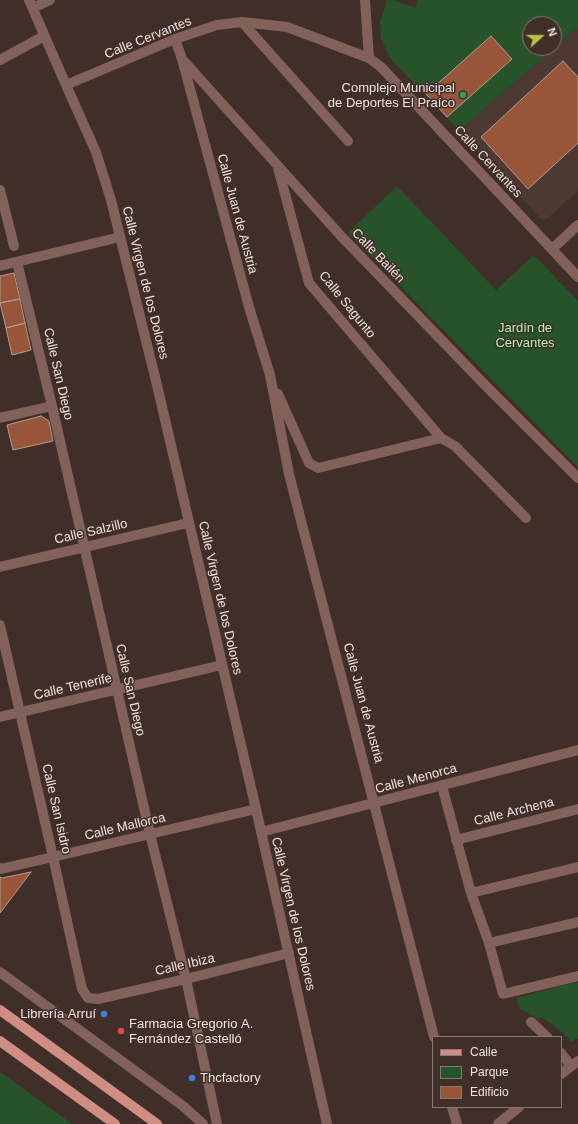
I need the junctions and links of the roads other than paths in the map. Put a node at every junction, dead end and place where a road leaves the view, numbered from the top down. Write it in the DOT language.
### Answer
graph roads {
  1 [pos="50,0"];
  2 [pos="365,0"];
  3 [pos="31,4"];
  4 [pos="242,22"];
  5 [pos="44,36"];
  6 [pos="176,40"];
  7 [pos="368,58"];
  8 [pos="182,59"];
  9 [pos="0,60"];
  10 [pos="66,85"];
  11 [pos="348,142"];
  12 [pos="277,165"];
  13 [pos="0,190"];
  14 [pos="578,225"];
  15 [pos="120,237"];
  16 [pos="14,246"];
  17 [pos="552,249"];
  18 [pos="17,262"];
  19 [pos="0,266"];
  20 [pos="578,277"];
  21 [pos="270,375"];
  22 [pos="52,406"];
  23 [pos="0,418"];
  24 [pos="441,438"];
  25 [pos="578,478"];
  26 [pos="526,518"];
  27 [pos="188,523"];
  28 [pos="84,547"];
  29 [pos="0,567"];
  30 [pos="0,625"];
  31 [pos="222,665"];
  32 [pos="116,690"];
  33 [pos="20,712"];
  34 [pos="0,717"];
  35 [pos="578,750"];
  36 [pos="442,786"];
  37 [pos="375,803"];
  38 [pos="256,809"];
  39 [pos="578,809"];
  40 [pos="261,832"];
  41 [pos="150,834"];
  42 [pos="456,840"];
  43 [pos="53,857"];
  44 [pos="578,867"];
  45 [pos="0,868"];
  46 [pos="471,893"];
  47 [pos="578,922"];
  48 [pos="489,943"];
  49 [pos="289,954"];
  50 [pos="0,972"];
  51 [pos="578,976"];
  52 [pos="186,979"];
  53 [pos="88,998"];
  54 [pos="0,1010"];
  55 [pos="531,1022"];
  56 [pos="434,1036"];
  57 [pos="546,1036"];
  58 [pos="0,1040"];
  59 [pos="562,1054"];
  60 [pos="574,1064"];
  61 [pos="562,1073"];
  62 [pos="452,1108"];
  63 [pos="518,1108"];
  64 [pos="115,1124"];
  65 [pos="157,1124"];
  66 [pos="203,1124"];
  67 [pos="217,1124"];
  68 [pos="327,1124"];
  69 [pos="457,1124"];
  70 [pos="498,1124"];
  1 -- 3 [label="street"];
  2 -- 7 [label="street"];
  3 -- 5 [label="street, Calle Virgen de los Dolores"];
  4 -- 6 [label="street, Calle Cervantes"];
  4 -- 7 [label="street, Calle Cervantes"];
  4 -- 11 [label="street"];
  5 -- 9 [label="street"];
  5 -- 10 [label="street, Calle Virgen de los Dolores"];
  6 -- 8 [label="street, Calle Bailén"];
  6 -- 10 [label="street, Calle Cervantes"];
  7 -- 17 [label="street, Calle Cervantes"];
  8 -- 12 [label="street, Calle Bailén"];
  8 -- 21 [label="street, Calle Juan de Austria"];
  10 -- 15 [label="street, Calle Virgen de los Dolores"];
  12 -- 24 [label="street, Calle Sagunto"];
  12 -- 25 [label="street, Calle Bailén"];
  13 -- 16 [label="street"];
  14 -- 17 [label="street"];
  15 -- 18 [label="street"];
  15 -- 27 [label="street, Calle Virgen de los Dolores"];
  17 -- 20 [label="street, Calle Cervantes"];
  18 -- 19 [label="street"];
  18 -- 22 [label="street, Calle San Diego"];
  21 -- 24 [label="street, Calle Juan de Austria"];
  21 -- 37 [label="street, Calle Juan de Austria"];
  22 -- 23 [label="street"];
  22 -- 28 [label="street, Calle San Diego"];
  24 -- 26 [label="street, Calle Sagunto"];
  27 -- 28 [label="street, Calle Salzillo"];
  27 -- 31 [label="street, Calle Virgen de los Dolores"];
  28 -- 29 [label="street, Calle Salzillo"];
  28 -- 32 [label="street, Calle San Diego"];
  30 -- 33 [label="street, Calle San Isidro"];
  31 -- 32 [label="street, Calle Tenerife"];
  31 -- 38 [label="street, Calle Virgen de los Dolores"];
  32 -- 33 [label="street, Calle Tenerife"];
  32 -- 41 [label="street, Calle San Diego"];
  33 -- 34 [label="street, Calle Tenerife"];
  33 -- 43 [label="street, Calle San Isidro"];
  35 -- 36 [label="street, Calle Menorca"];
  36 -- 37 [label="street, Calle Menorca"];
  36 -- 42 [label="street"];
  37 -- 40 [label="street, Calle Menorca"];
  37 -- 56 [label="street, Calle Juan de Austria"];
  38 -- 40 [label="street, Calle Virgen de los Dolores"];
  38 -- 41 [label="street, Calle Mallorca"];
  39 -- 42 [label="street, Calle Archena"];
  40 -- 49 [label="street, Calle Virgen de los Dolores"];
  41 -- 43 [label="street, Calle Mallorca"];
  41 -- 52 [label="street, Calle San Diego"];
  42 -- 46 [label="street"];
  43 -- 45 [label="street, Calle Mallorca"];
  43 -- 53 [label="street, Calle San Isidro"];
  44 -- 46 [label="street"];
  46 -- 48 [label="street"];
  47 -- 48 [label="street"];
  48 -- 51 [label="street"];
  49 -- 52 [label="street, Calle Ibiza"];
  49 -- 68 [label="street, Calle Virgen de los Dolores"];
  50 -- 66 [label="street"];
  52 -- 53 [label="street, Calle Ibiza"];
  52 -- 67 [label="street, Calle San Diego"];
  54 -- 65 [label="main road"];
  55 -- 57 [label="street"];
  58 -- 64 [label="main road"];
  59 -- 60 [label="street"];
  60 -- 61 [label="street"];
  62 -- 69 [label="street"];
  63 -- 70 [label="street"];
}
